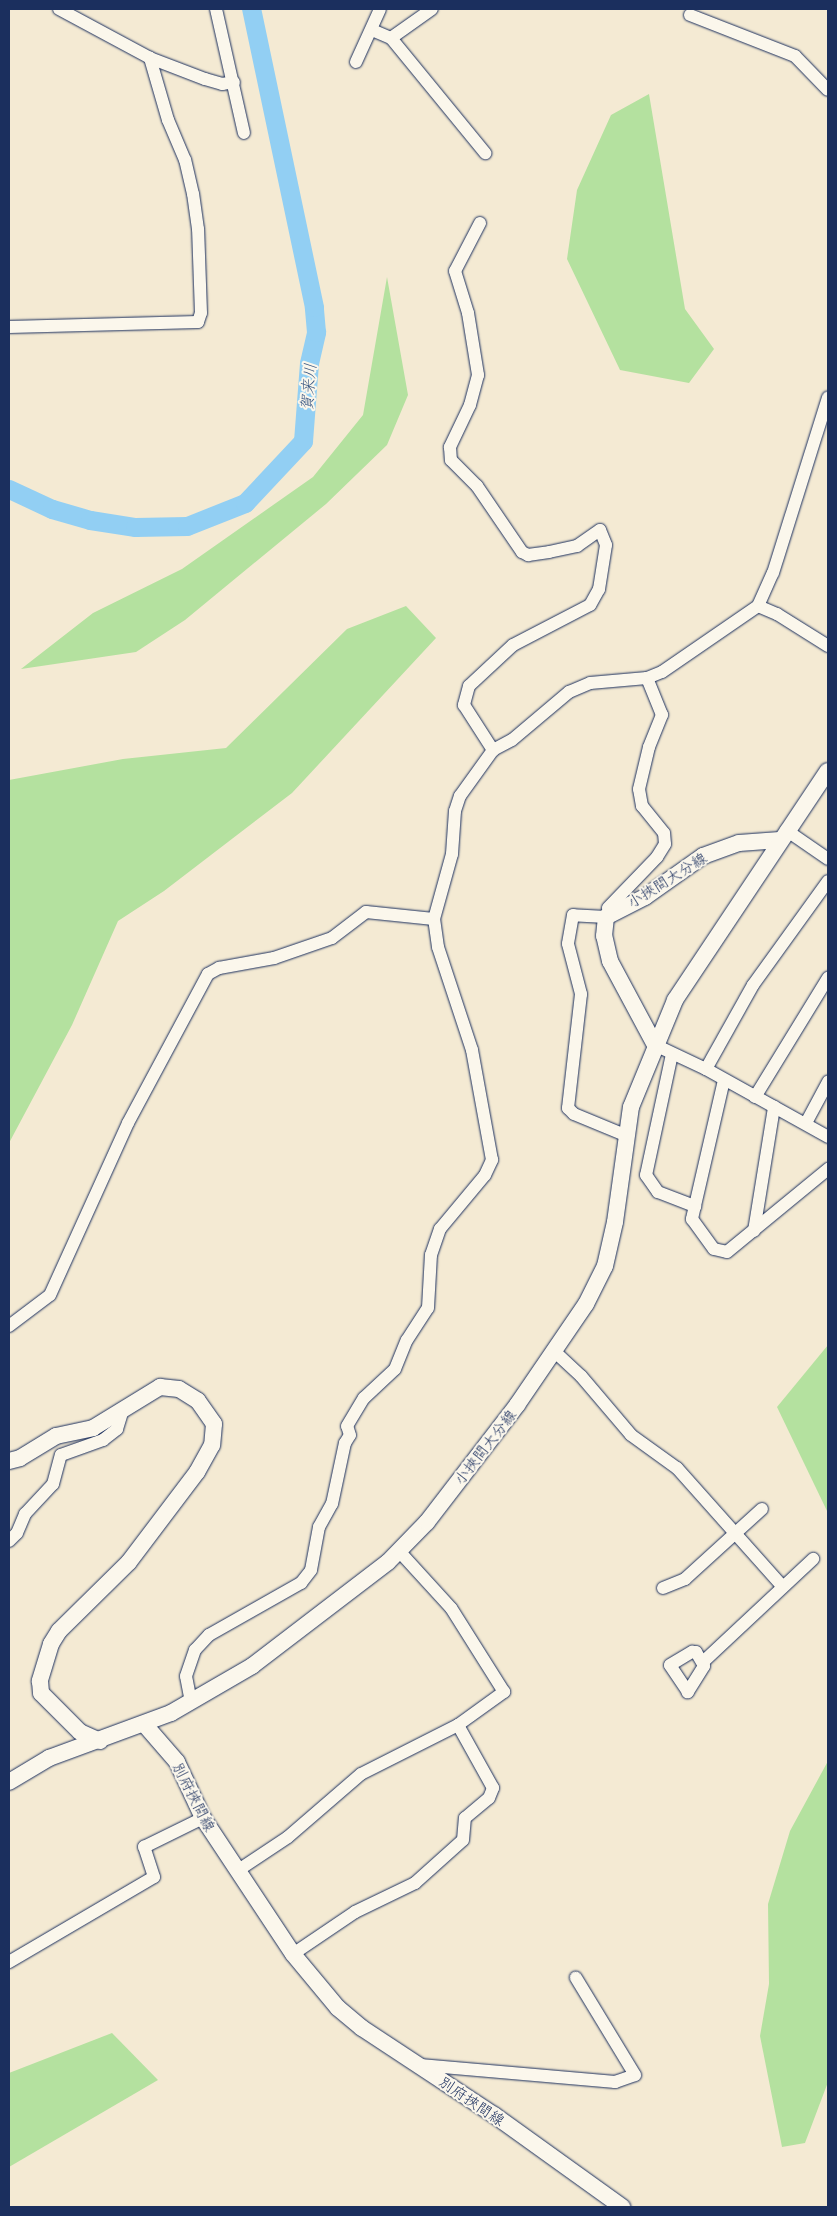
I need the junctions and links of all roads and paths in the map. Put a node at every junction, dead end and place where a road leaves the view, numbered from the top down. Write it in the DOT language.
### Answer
graph roads {
  1 [pos="59,9"];
  2 [pos="216,9"];
  3 [pos="380,9"];
  4 [pos="432,9"];
  5 [pos="690,16"];
  6 [pos="372,30"];
  7 [pos="391,38"];
  8 [pos="150,58"];
  9 [pos="356,62"];
  10 [pos="234,82"];
  11 [pos="828,90"];
  12 [pos="244,133"];
  13 [pos="484,153"];
  14 [pos="480,223"];
  15 [pos="9,327"];
  16 [pos="828,398"];
  17 [pos="758,606"];
  18 [pos="828,646"];
  19 [pos="647,678"];
  20 [pos="492,750"];
  21 [pos="828,771"];
  22 [pos="783,835"];
  23 [pos="828,858"];
  24 [pos="828,882"];
  25 [pos="608,915"];
  26 [pos="434,920"];
  27 [pos="828,978"];
  28 [pos="655,1045"];
  29 [pos="672,1054"];
  30 [pos="706,1069"];
  31 [pos="724,1080"];
  32 [pos="828,1082"];
  33 [pos="755,1097"];
  34 [pos="774,1107"];
  35 [pos="806,1123"];
  36 [pos="625,1135"];
  37 [pos="828,1137"];
  38 [pos="828,1169"];
  39 [pos="695,1206"];
  40 [pos="754,1231"];
  41 [pos="9,1326"];
  42 [pos="554,1351"];
  43 [pos="123,1409"];
  44 [pos="9,1461"];
  45 [pos="762,1509"];
  46 [pos="735,1532"];
  47 [pos="9,1541"];
  48 [pos="399,1551"];
  49 [pos="813,1559"];
  50 [pos="783,1587"];
  51 [pos="663,1588"];
  52 [pos="703,1662"];
  53 [pos="191,1702"];
  54 [pos="145,1725"];
  55 [pos="458,1725"];
  56 [pos="100,1741"];
  57 [pos="9,1782"];
  58 [pos="203,1818"];
  59 [pos="237,1871"];
  60 [pos="293,1954"];
  61 [pos="9,1962"];
  62 [pos="576,1978"];
  63 [pos="416,2064"];
  64 [pos="622,2207"];
  1 -- 8 [label="street"];
  2 -- 10 [label="street"];
  3 -- 6 [label="street"];
  4 -- 7 [label="street"];
  5 -- 11 [label="street"];
  6 -- 7 [label="street"];
  6 -- 9 [label="street"];
  7 -- 13 [label="street"];
  8 -- 10 [label="street"];
  8 -- 15 [label="street"];
  10 -- 12 [label="street"];
  14 -- 20 [label="street"];
  16 -- 17 [label="street"];
  17 -- 18 [label="street"];
  17 -- 19 [label="street"];
  19 -- 20 [label="street"];
  19 -- 25 [label="street"];
  20 -- 26 [label="street"];
  21 -- 22 [label="main road, 小挾間大分線"];
  22 -- 23 [label="street"];
  22 -- 25 [label="main road, 小挾間大分線"];
  22 -- 28 [label="main road, 小挾間大分線"];
  24 -- 30 [label="street"];
  25 -- 28 [label="main road"];
  25 -- 36 [label="street"];
  26 -- 41 [label="street"];
  26 -- 53 [label="street"];
  27 -- 33 [label="street"];
  28 -- 29 [label="street"];
  28 -- 36 [label="main road, 小挾間大分線"];
  29 -- 30 [label="street"];
  29 -- 39 [label="street"];
  30 -- 31 [label="street"];
  31 -- 33 [label="street"];
  31 -- 39 [label="street"];
  32 -- 35 [label="street"];
  33 -- 34 [label="street"];
  34 -- 35 [label="street"];
  34 -- 40 [label="street"];
  35 -- 37 [label="street"];
  36 -- 42 [label="main road, 小挾間大分線"];
  38 -- 40 [label="street"];
  39 -- 40 [label="street"];
  42 -- 46 [label="street"];
  42 -- 48 [label="main road, 小挾間大分線"];
  43 -- 44 [label="main road"];
  43 -- 47 [label="street"];
  43 -- 56 [label="main road"];
  45 -- 46 [label="street"];
  46 -- 50 [label="street"];
  46 -- 51 [label="street"];
  48 -- 53 [label="main road, 小挾間大分線"];
  48 -- 55 [label="street"];
  49 -- 50 [label="street"];
  50 -- 52 [label="street"];
  53 -- 54 [label="main road, 小挾間大分線"];
  54 -- 56 [label="main road"];
  54 -- 58 [label="main road, 別府挾間線"];
  55 -- 59 [label="street"];
  55 -- 60 [label="street"];
  56 -- 57 [label="main road"];
  58 -- 59 [label="main road, 別府挾間線"];
  58 -- 61 [label="street"];
  59 -- 60 [label="main road, 別府挾間線"];
  60 -- 63 [label="main road, 別府挾間線"];
  62 -- 63 [label="street"];
  63 -- 64 [label="main road, 別府挾間線"];
}
